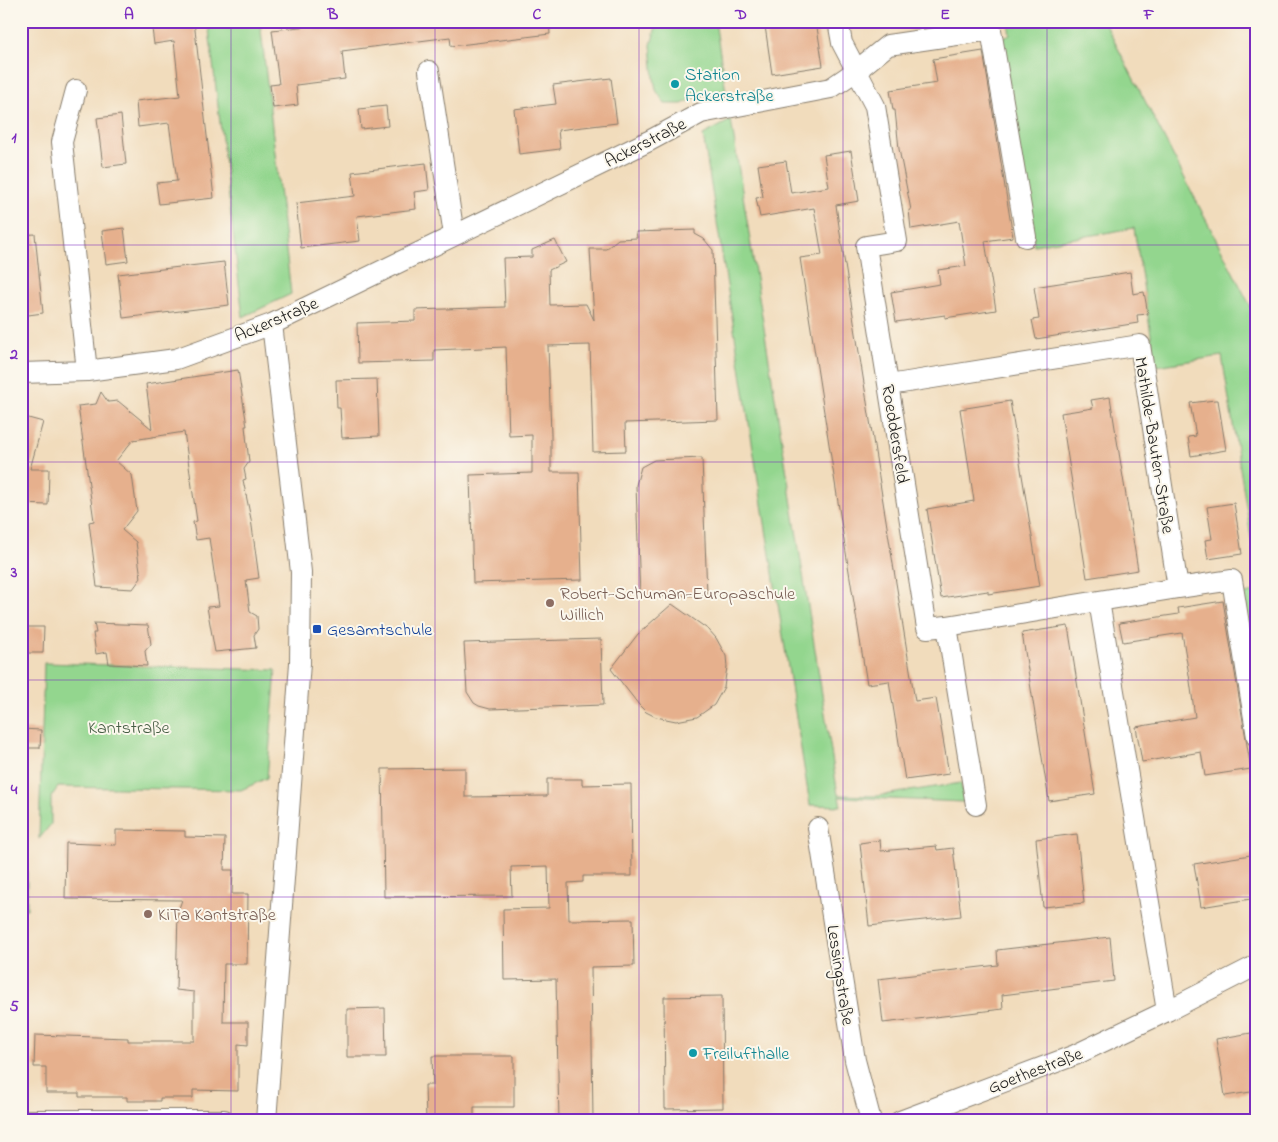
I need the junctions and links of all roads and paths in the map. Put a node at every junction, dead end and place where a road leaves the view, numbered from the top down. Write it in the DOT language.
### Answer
graph roads {
  1 [pos="838,21"];
  2 [pos="429,71"];
  3 [pos="856,71"];
  4 [pos="76,90"];
  5 [pos="454,235"];
  6 [pos="1026,237"];
  7 [pos="272,324"];
  8 [pos="87,371"];
  9 [pos="21,372"];
  10 [pos="889,385"];
  11 [pos="1178,588"];
  12 [pos="1099,601"];
  13 [pos="947,626"];
  14 [pos="1257,737"];
  15 [pos="976,805"];
  16 [pos="818,828"];
  17 [pos="1257,965"];
  18 [pos="1167,1011"];
  19 [pos="21,1120"];
  20 [pos="224,1120"];
  21 [pos="266,1121"];
  22 [pos="871,1121"];
  23 [pos="900,1121"];
  1 -- 3 [label="street, Roeddersfeld"];
  2 -- 5 [label="street"];
  3 -- 5 [label="street, Ackerstraße"];
  3 -- 6 [label="street"];
  3 -- 10 [label="street, Roeddersfeld"];
  4 -- 8 [label="street"];
  5 -- 7 [label="street, Ackerstraße"];
  7 -- 8 [label="street, Ackerstraße"];
  7 -- 21 [label="street"];
  8 -- 9 [label="street, Ackerstraße"];
  10 -- 11 [label="street, Mathilde-Bauten-Straße"];
  10 -- 13 [label="street, Roeddersfeld"];
  11 -- 12 [label="street"];
  11 -- 14 [label="street"];
  12 -- 13 [label="street"];
  12 -- 18 [label="street"];
  13 -- 15 [label="street"];
  16 -- 22 [label="street, Lessingstraße"];
  17 -- 18 [label="street, Goethestraße"];
  18 -- 23 [label="street, Goethestraße"];
  19 -- 20 [label="street"];
}
